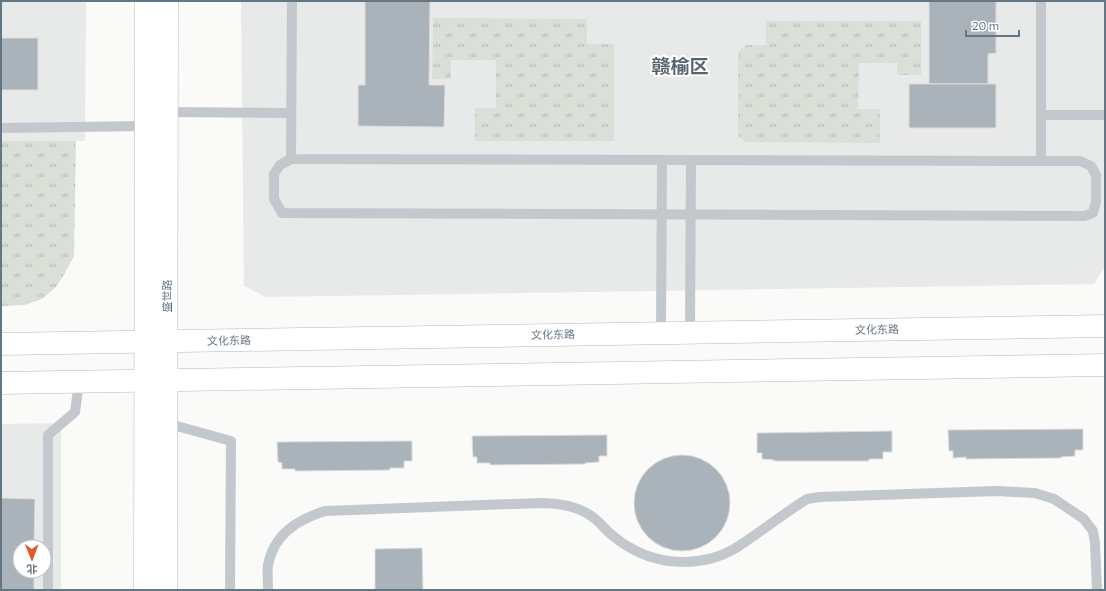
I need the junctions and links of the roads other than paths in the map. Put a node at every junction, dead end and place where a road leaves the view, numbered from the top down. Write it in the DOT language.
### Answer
graph roads {
  1 [pos="146,1"];
  2 [pos="167,1"];
  3 [pos="292,1"];
  4 [pos="1041,1"];
  5 [pos="167,112"];
  6 [pos="291,113"];
  7 [pos="1041,115"];
  8 [pos="1105,115"];
  9 [pos="145,126"];
  10 [pos="1,128"];
  11 [pos="291,159"];
  12 [pos="662,160"];
  13 [pos="691,160"];
  14 [pos="1041,161"];
  15 [pos="662,214"];
  16 [pos="690,214"];
  17 [pos="1105,326"];
  18 [pos="661,332"];
  19 [pos="690,332"];
  20 [pos="156,341"];
  21 [pos="1,344"];
  22 [pos="1105,365"];
  23 [pos="156,380"];
  24 [pos="79,382"];
  25 [pos="1,383"];
  26 [pos="166,423"];
  27 [pos="48,590"];
  28 [pos="145,590"];
  29 [pos="166,590"];
  30 [pos="230,590"];
  31 [pos="268,590"];
  32 [pos="1097,590"];
  1 -- 9 [label="main road, 盛世路"];
  2 -- 5 [label="main road, 盛世路"];
  3 -- 6 [label="lane"];
  4 -- 7 [label="lane"];
  5 -- 6 [label="lane"];
  5 -- 20 [label="main road, 盛世路"];
  6 -- 11 [label="lane"];
  7 -- 8 [label="lane"];
  7 -- 14 [label="lane"];
  9 -- 10 [label="lane"];
  9 -- 20 [label="main road, 盛世路"];
  11 -- 12 [label="lane"];
  11 -- 15 [label="lane"];
  12 -- 13 [label="lane"];
  12 -- 15 [label="lane"];
  13 -- 14 [label="lane"];
  13 -- 16 [label="lane"];
  14 -- 16 [label="lane"];
  15 -- 16 [label="lane"];
  15 -- 18 [label="lane"];
  16 -- 19 [label="lane"];
  17 -- 19 [label="main road, 文化东路"];
  18 -- 19 [label="main road, 文化东路"];
  18 -- 20 [label="main road, 文化东路"];
  20 -- 21 [label="main road, 文化东路"];
  20 -- 23 [label="main road, 盛世路"];
  22 -- 23 [label="main road"];
  23 -- 24 [label="main road"];
  23 -- 26 [label="main road, 盛世路"];
  23 -- 28 [label="main road, 盛世路"];
  24 -- 25 [label="main road"];
  24 -- 27 [label="lane"];
  26 -- 29 [label="main road, 盛世路"];
  26 -- 30 [label="lane"];
  31 -- 32 [label="lane"];
}
